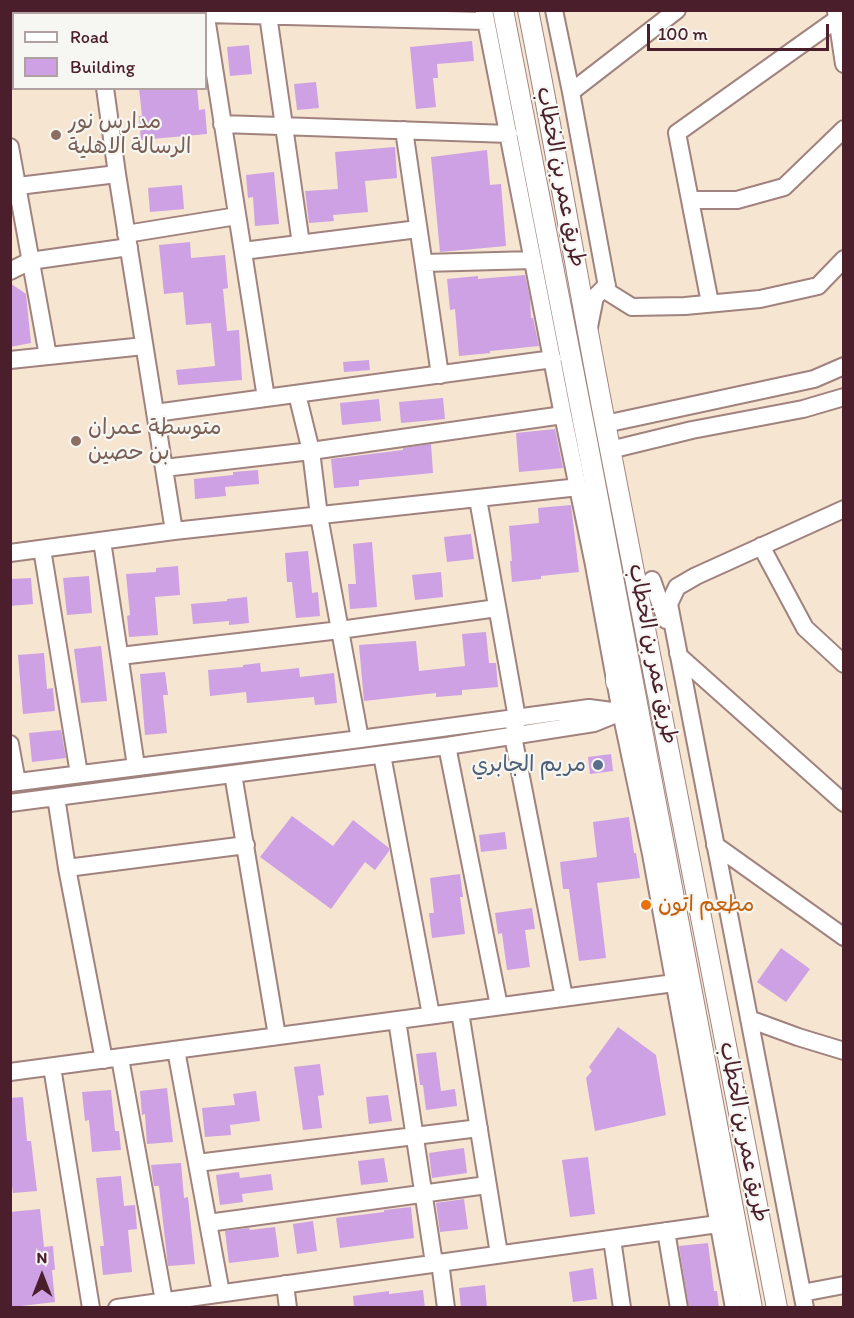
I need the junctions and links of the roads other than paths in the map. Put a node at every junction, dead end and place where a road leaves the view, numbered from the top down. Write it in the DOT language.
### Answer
graph roads {
  1 [pos="71,10"];
  2 [pos="528,10"];
  3 [pos="554,10"];
  4 [pos="677,10"];
  5 [pos="95,12"];
  6 [pos="170,12"];
  7 [pos="491,14"];
  8 [pos="207,15"];
  9 [pos="268,15"];
  10 [pos="837,15"];
  11 [pos="657,17"];
  12 [pos="207,22"];
  13 [pos="843,64"];
  14 [pos="105,90"];
  15 [pos="571,93"];
  16 [pos="222,124"];
  17 [pos="283,126"];
  18 [pos="843,129"];
  19 [pos="404,130"];
  20 [pos="509,134"];
  21 [pos="580,138"];
  22 [pos="554,144"];
  23 [pos="10,147"];
  24 [pos="117,174"];
  25 [pos="14,187"];
  26 [pos="690,200"];
  27 [pos="237,216"];
  28 [pos="418,229"];
  29 [pos="127,240"];
  30 [pos="301,244"];
  31 [pos="243,251"];
  32 [pos="843,259"];
  33 [pos="533,260"];
  34 [pos="30,261"];
  35 [pos="424,263"];
  36 [pos="10,271"];
  37 [pos="607,285"];
  38 [pos="710,303"];
  39 [pos="588,330"];
  40 [pos="144,346"];
  41 [pos="48,356"];
  42 [pos="553,359"];
  43 [pos="10,360"];
  44 [pos="843,366"];
  45 [pos="440,375"];
  46 [pos="297,394"];
  47 [pos="843,397"];
  48 [pos="266,398"];
  49 [pos="155,413"];
  50 [pos="563,415"];
  51 [pos="605,424"];
  52 [pos="610,450"];
  53 [pos="311,451"];
  54 [pos="164,468"];
  55 [pos="579,487"];
  56 [pos="478,499"];
  57 [pos="843,509"];
  58 [pos="320,516"];
  59 [pos="174,531"];
  60 [pos="102,541"];
  61 [pos="761,546"];
  62 [pos="42,549"];
  63 [pos="10,554"];
  64 [pos="643,577"];
  65 [pos="676,587"];
  66 [pos="618,602"];
  67 [pos="497,608"];
  68 [pos="340,630"];
  69 [pos="120,656"];
  70 [pos="679,656"];
  71 [pos="843,664"];
  72 [pos="616,682"];
  73 [pos="621,712"];
  74 [pos="517,718"];
  75 [pos="513,736"];
  76 [pos="360,739"];
  77 [pos="10,744"];
  78 [pos="447,746"];
  79 [pos="382,755"];
  80 [pos="136,766"];
  81 [pos="79,774"];
  82 [pos="233,774"];
  83 [pos="14,783"];
  84 [pos="56,797"];
  85 [pos="10,803"];
  86 [pos="843,803"];
  87 [pos="246,845"];
  88 [pos="715,845"];
  89 [pos="67,868"];
  90 [pos="843,937"];
  91 [pos="674,983"];
  92 [pos="564,997"];
  93 [pos="499,1006"];
  94 [pos="460,1012"];
  95 [pos="431,1015"];
  96 [pos="749,1019"];
  97 [pos="397,1020"];
  98 [pos="278,1036"];
  99 [pos="177,1050"];
  100 [pos="843,1051"];
  101 [pos="686,1053"];
  102 [pos="112,1059"];
  103 [pos="52,1067"];
  104 [pos="10,1072"];
  105 [pos="707,1072"];
  106 [pos="478,1128"];
  107 [pos="415,1135"];
  108 [pos="197,1163"];
  109 [pos="487,1185"];
  110 [pos="424,1193"];
  111 [pos="208,1223"];
  112 [pos="718,1224"];
  113 [pos="666,1231"];
  114 [pos="612,1239"];
  115 [pos="499,1254"];
  116 [pos="437,1263"];
  117 [pos="285,1284"];
  118 [pos="843,1285"];
  119 [pos="221,1293"];
  120 [pos="803,1300"];
  121 [pos="164,1301"];
  122 [pos="91,1308"];
  123 [pos="117,1308"];
  124 [pos="288,1308"];
  125 [pos="446,1308"];
  126 [pos="622,1308"];
  127 [pos="679,1308"];
  128 [pos="734,1308"];
  129 [pos="752,1308"];
  130 [pos="777,1308"];
  1 -- 5 [label="street"];
  2 -- 22 [label="main road, طريق عمر بن الخطاب"];
  3 -- 15 [label="street"];
  4 -- 11 [label="street"];
  5 -- 6 [label="street"];
  7 -- 9 [label="street"];
  7 -- 20 [label="street"];
  7 -- 66 [label="main road, طريق عمر بن الخطاب"];
  8 -- 9 [label="street"];
  9 -- 17 [label="street"];
  10 -- 13 [label="street"];
  10 -- 26 [label="street"];
  11 -- 15 [label="street"];
  12 -- 16 [label="street"];
  14 -- 24 [label="street"];
  15 -- 21 [label="street"];
  16 -- 17 [label="street"];
  16 -- 27 [label="street"];
  17 -- 19 [label="street"];
  17 -- 30 [label="street"];
  18 -- 26 [label="street"];
  19 -- 20 [label="street"];
  19 -- 28 [label="street"];
  20 -- 33 [label="street"];
  21 -- 22 [label="street"];
  21 -- 37 [label="street"];
  22 -- 39 [label="main road, طريق عمر بن الخطاب"];
  23 -- 25 [label="street"];
  24 -- 25 [label="street"];
  24 -- 29 [label="street"];
  25 -- 34 [label="street"];
  26 -- 38 [label="street"];
  27 -- 29 [label="street"];
  27 -- 31 [label="street"];
  28 -- 30 [label="street"];
  28 -- 35 [label="street"];
  29 -- 34 [label="street"];
  29 -- 40 [label="street"];
  30 -- 31 [label="street"];
  31 -- 48 [label="street"];
  32 -- 38 [label="street"];
  33 -- 35 [label="street"];
  33 -- 42 [label="street"];
  34 -- 36 [label="street"];
  34 -- 41 [label="street"];
  35 -- 45 [label="street"];
  37 -- 38 [label="street"];
  37 -- 39 [label="street"];
  39 -- 51 [label="main road, طريق عمر بن الخطاب"];
  40 -- 41 [label="street"];
  40 -- 49 [label="street"];
  41 -- 43 [label="street"];
  42 -- 45 [label="street"];
  42 -- 50 [label="street"];
  44 -- 51 [label="street"];
  45 -- 46 [label="street"];
  46 -- 48 [label="street"];
  46 -- 53 [label="street"];
  47 -- 52 [label="street"];
  48 -- 49 [label="street"];
  49 -- 54 [label="street"];
  50 -- 53 [label="street"];
  50 -- 55 [label="street"];
  51 -- 52 [label="main road, طريق عمر بن الخطاب"];
  52 -- 64 [label="main road, طريق عمر بن الخطاب"];
  53 -- 54 [label="street"];
  53 -- 58 [label="street"];
  54 -- 59 [label="street"];
  55 -- 56 [label="street"];
  55 -- 72 [label="street"];
  56 -- 58 [label="street"];
  56 -- 67 [label="street"];
  57 -- 61 [label="street"];
  58 -- 59 [label="street"];
  58 -- 68 [label="street"];
  59 -- 60 [label="street"];
  60 -- 62 [label="street"];
  60 -- 69 [label="street"];
  61 -- 65 [label="street"];
  61 -- 71 [label="street"];
  62 -- 63 [label="street"];
  62 -- 81 [label="street"];
  64 -- 65 [label="street"];
  64 -- 70 [label="street"];
  64 -- 130 [label="main road, طريق عمر بن الخطاب"];
  65 -- 70 [label="street"];
  66 -- 72 [label="main road"];
  66 -- 105 [label="main road, طريق عمر بن الخطاب"];
  67 -- 68 [label="street"];
  67 -- 74 [label="street"];
  68 -- 69 [label="street"];
  68 -- 76 [label="street"];
  69 -- 80 [label="street"];
  70 -- 86 [label="street"];
  70 -- 88 [label="street"];
  72 -- 73 [label="street"];
  73 -- 74 [label="street"];
  73 -- 75 [label="street"];
  73 -- 91 [label="street"];
  74 -- 75 [label="street"];
  74 -- 76 [label="street"];
  75 -- 78 [label="street"];
  75 -- 92 [label="street"];
  76 -- 80 [label="street"];
  77 -- 83 [label="street"];
  78 -- 79 [label="street"];
  78 -- 93 [label="street"];
  79 -- 82 [label="street"];
  79 -- 95 [label="street"];
  80 -- 81 [label="street"];
  81 -- 83 [label="street"];
  82 -- 84 [label="street"];
  82 -- 87 [label="street"];
  84 -- 85 [label="street"];
  84 -- 89 [label="street"];
  87 -- 89 [label="street"];
  87 -- 98 [label="street"];
  88 -- 90 [label="street"];
  88 -- 96 [label="street"];
  89 -- 102 [label="street"];
  91 -- 92 [label="street"];
  91 -- 101 [label="street"];
  92 -- 93 [label="street"];
  93 -- 94 [label="street"];
  94 -- 95 [label="street"];
  94 -- 106 [label="street"];
  95 -- 97 [label="street"];
  96 -- 100 [label="street"];
  96 -- 120 [label="street"];
  97 -- 98 [label="street"];
  97 -- 107 [label="street"];
  98 -- 99 [label="street"];
  99 -- 102 [label="street"];
  99 -- 108 [label="street"];
  101 -- 105 [label="street"];
  101 -- 112 [label="street"];
  102 -- 103 [label="street"];
  102 -- 121 [label="street"];
  103 -- 104 [label="street"];
  103 -- 122 [label="street"];
  105 -- 129 [label="main road, طريق عمر بن الخطاب"];
  106 -- 107 [label="street"];
  106 -- 109 [label="street"];
  107 -- 108 [label="street"];
  107 -- 110 [label="street"];
  108 -- 111 [label="street"];
  109 -- 110 [label="street"];
  109 -- 115 [label="street"];
  110 -- 111 [label="street"];
  110 -- 116 [label="street"];
  111 -- 119 [label="street"];
  112 -- 113 [label="street"];
  112 -- 128 [label="street"];
  113 -- 114 [label="street"];
  113 -- 127 [label="street"];
  114 -- 115 [label="street"];
  114 -- 126 [label="street"];
  115 -- 116 [label="street"];
  116 -- 117 [label="street"];
  116 -- 125 [label="street"];
  117 -- 119 [label="street"];
  117 -- 124 [label="street"];
  118 -- 120 [label="street"];
  119 -- 121 [label="street"];
  121 -- 123 [label="street"];
}
